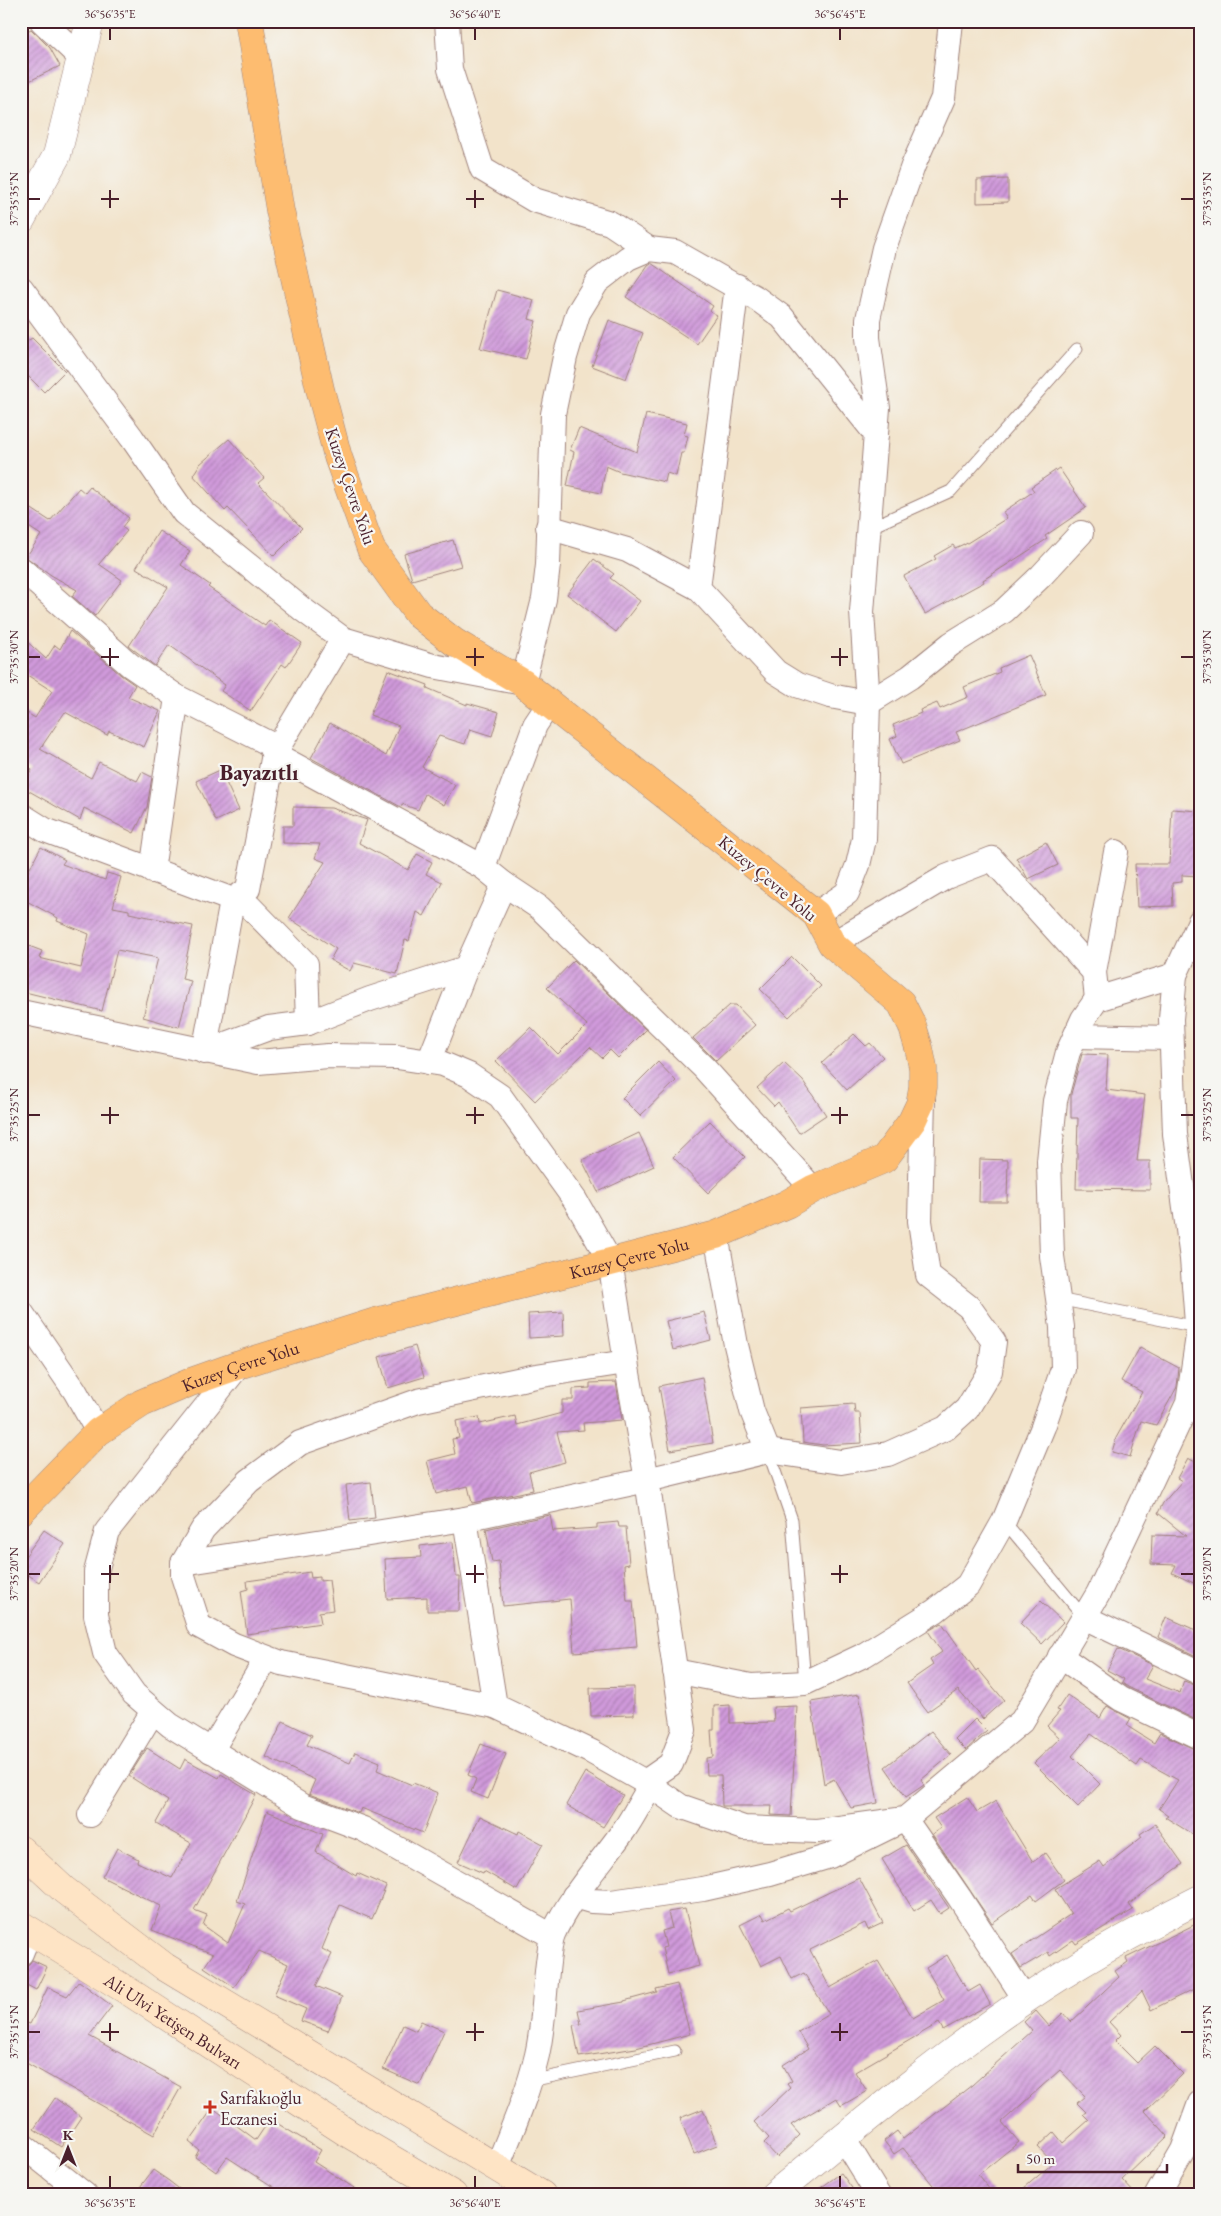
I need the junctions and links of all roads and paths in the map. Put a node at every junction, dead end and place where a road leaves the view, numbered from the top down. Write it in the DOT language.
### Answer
graph roads {
  1 [pos="42,21"];
  2 [pos="90,21"];
  3 [pos="249,21"];
  4 [pos="447,21"];
  5 [pos="951,21"];
  6 [pos="82,59"];
  7 [pos="21,220"];
  8 [pos="649,249"];
  9 [pos="737,286"];
  10 [pos="21,288"];
  11 [pos="1077,349"];
  12 [pos="876,434"];
  13 [pos="548,527"];
  14 [pos="869,528"];
  15 [pos="1081,533"];
  16 [pos="21,569"];
  17 [pos="698,588"];
  18 [pos="343,638"];
  19 [pos="523,683"];
  20 [pos="177,697"];
  21 [pos="868,703"];
  22 [pos="549,704"];
  23 [pos="274,754"];
  24 [pos="21,815"];
  25 [pos="1116,852"];
  26 [pos="483,867"];
  27 [pos="152,870"];
  28 [pos="504,884"];
  29 [pos="232,901"];
  30 [pos="816,914"];
  31 [pos="1200,921"];
  32 [pos="832,944"];
  33 [pos="466,968"];
  34 [pos="1094,972"];
  35 [pos="1175,976"];
  36 [pos="1097,998"];
  37 [pos="21,1012"];
  38 [pos="308,1023"];
  39 [pos="1076,1036"];
  40 [pos="1171,1038"];
  41 [pos="204,1052"];
  42 [pos="429,1062"];
  43 [pos="923,1087"];
  44 [pos="814,1189"];
  45 [pos="716,1235"];
  46 [pos="610,1261"];
  47 [pos="1058,1298"];
  48 [pos="21,1312"];
  49 [pos="1197,1327"];
  50 [pos="626,1362"];
  51 [pos="240,1364"];
  52 [pos="1194,1393"];
  53 [pos="98,1432"];
  54 [pos="768,1451"];
  55 [pos="647,1480"];
  56 [pos="21,1511"];
  57 [pos="465,1519"];
  58 [pos="1004,1521"];
  59 [pos="183,1563"];
  60 [pos="1084,1617"];
  61 [pos="1060,1656"];
  62 [pos="267,1658"];
  63 [pos="675,1671"];
  64 [pos="1200,1673"];
  65 [pos="804,1683"];
  66 [pos="495,1706"];
  67 [pos="153,1711"];
  68 [pos="1200,1737"];
  69 [pos="211,1751"];
  70 [pos="645,1782"];
  71 [pos="90,1815"];
  72 [pos="905,1819"];
  73 [pos="21,1850"];
  74 [pos="574,1896"];
  75 [pos="1200,1898"];
  76 [pos="24,1936"];
  77 [pos="552,1936"];
  78 [pos="1025,1999"];
  79 [pos="675,2051"];
  80 [pos="530,2081"];
  81 [pos="1200,2103"];
  82 [pos="843,2138"];
  83 [pos="21,2144"];
  84 [pos="497,2167"];
  85 [pos="795,2187"];
  86 [pos="446,2192"];
  87 [pos="84,2195"];
  88 [pos="542,2195"];
  89 [pos="774,2195"];
  90 [pos="878,2195"];
  91 [pos="1157,2195"];
  1 -- 6 [label="street"];
  2 -- 6 [label="street"];
  3 -- 19 [label="main road, Kuzey Çevre Yolu"];
  4 -- 8 [label="street"];
  5 -- 12 [label="street"];
  6 -- 7 [label="street"];
  8 -- 9 [label="street"];
  8 -- 13 [label="street"];
  9 -- 12 [label="street"];
  9 -- 17 [label="street"];
  10 -- 18 [label="street"];
  11 -- 14 [label="lane"];
  12 -- 14 [label="street"];
  13 -- 17 [label="street"];
  13 -- 19 [label="street"];
  14 -- 21 [label="street"];
  15 -- 21 [label="street"];
  16 -- 20 [label="street"];
  17 -- 21 [label="street"];
  18 -- 19 [label="street"];
  18 -- 23 [label="street"];
  19 -- 22 [label="main road, Kuzey Çevre Yolu"];
  20 -- 23 [label="street"];
  20 -- 27 [label="street"];
  21 -- 30 [label="street"];
  22 -- 26 [label="street"];
  22 -- 30 [label="main road, Kuzey Çevre Yolu"];
  23 -- 26 [label="street"];
  23 -- 29 [label="street"];
  24 -- 27 [label="street"];
  25 -- 34 [label="street"];
  26 -- 28 [label="street"];
  27 -- 29 [label="street"];
  28 -- 33 [label="street"];
  28 -- 44 [label="street"];
  29 -- 38 [label="street"];
  29 -- 41 [label="street"];
  30 -- 32 [label="main road, Kuzey Çevre Yolu"];
  31 -- 35 [label="street"];
  32 -- 34 [label="street"];
  32 -- 43 [label="main road, Kuzey Çevre Yolu"];
  33 -- 38 [label="street"];
  33 -- 42 [label="street"];
  34 -- 36 [label="street"];
  35 -- 36 [label="street"];
  35 -- 40 [label="street"];
  36 -- 39 [label="street"];
  37 -- 41 [label="street"];
  38 -- 41 [label="street"];
  39 -- 40 [label="street"];
  39 -- 47 [label="street"];
  40 -- 49 [label="street"];
  41 -- 42 [label="street"];
  42 -- 46 [label="street"];
  43 -- 44 [label="main road, Kuzey Çevre Yolu"];
  43 -- 54 [label="street"];
  44 -- 45 [label="main road, Kuzey Çevre Yolu"];
  45 -- 46 [label="main road, Kuzey Çevre Yolu"];
  45 -- 54 [label="street"];
  46 -- 50 [label="street"];
  46 -- 51 [label="main road, Kuzey Çevre Yolu"];
  47 -- 49 [label="lane"];
  47 -- 58 [label="street"];
  48 -- 53 [label="street"];
  49 -- 52 [label="street"];
  50 -- 55 [label="street"];
  50 -- 59 [label="street"];
  51 -- 53 [label="main road, Kuzey Çevre Yolu"];
  51 -- 67 [label="street"];
  52 -- 60 [label="street"];
  53 -- 56 [label="main road, Kuzey Çevre Yolu"];
  54 -- 55 [label="street"];
  54 -- 65 [label="lane"];
  55 -- 57 [label="street"];
  55 -- 63 [label="street"];
  57 -- 59 [label="street"];
  57 -- 66 [label="street"];
  58 -- 60 [label="lane"];
  58 -- 65 [label="street"];
  59 -- 62 [label="street"];
  60 -- 61 [label="street"];
  60 -- 64 [label="street"];
  61 -- 68 [label="street"];
  61 -- 72 [label="street"];
  62 -- 66 [label="street"];
  62 -- 69 [label="street"];
  63 -- 65 [label="street"];
  63 -- 70 [label="street"];
  66 -- 70 [label="street"];
  67 -- 69 [label="street"];
  67 -- 71 [label="street"];
  69 -- 77 [label="street"];
  70 -- 72 [label="street"];
  70 -- 74 [label="street"];
  72 -- 74 [label="street"];
  72 -- 78 [label="street"];
  73 -- 84 [label="main road"];
  74 -- 77 [label="street"];
  75 -- 78 [label="street"];
  76 -- 86 [label="main road, Ali Ulvi Yetişen Bulvarı"];
  77 -- 80 [label="street"];
  78 -- 82 [label="street"];
  79 -- 80 [label="lane"];
  80 -- 84 [label="street"];
  81 -- 91 [label="street"];
  82 -- 85 [label="street"];
  82 -- 90 [label="street"];
  83 -- 87 [label="street"];
  84 -- 88 [label="main road"];
  85 -- 89 [label="street"];
}
